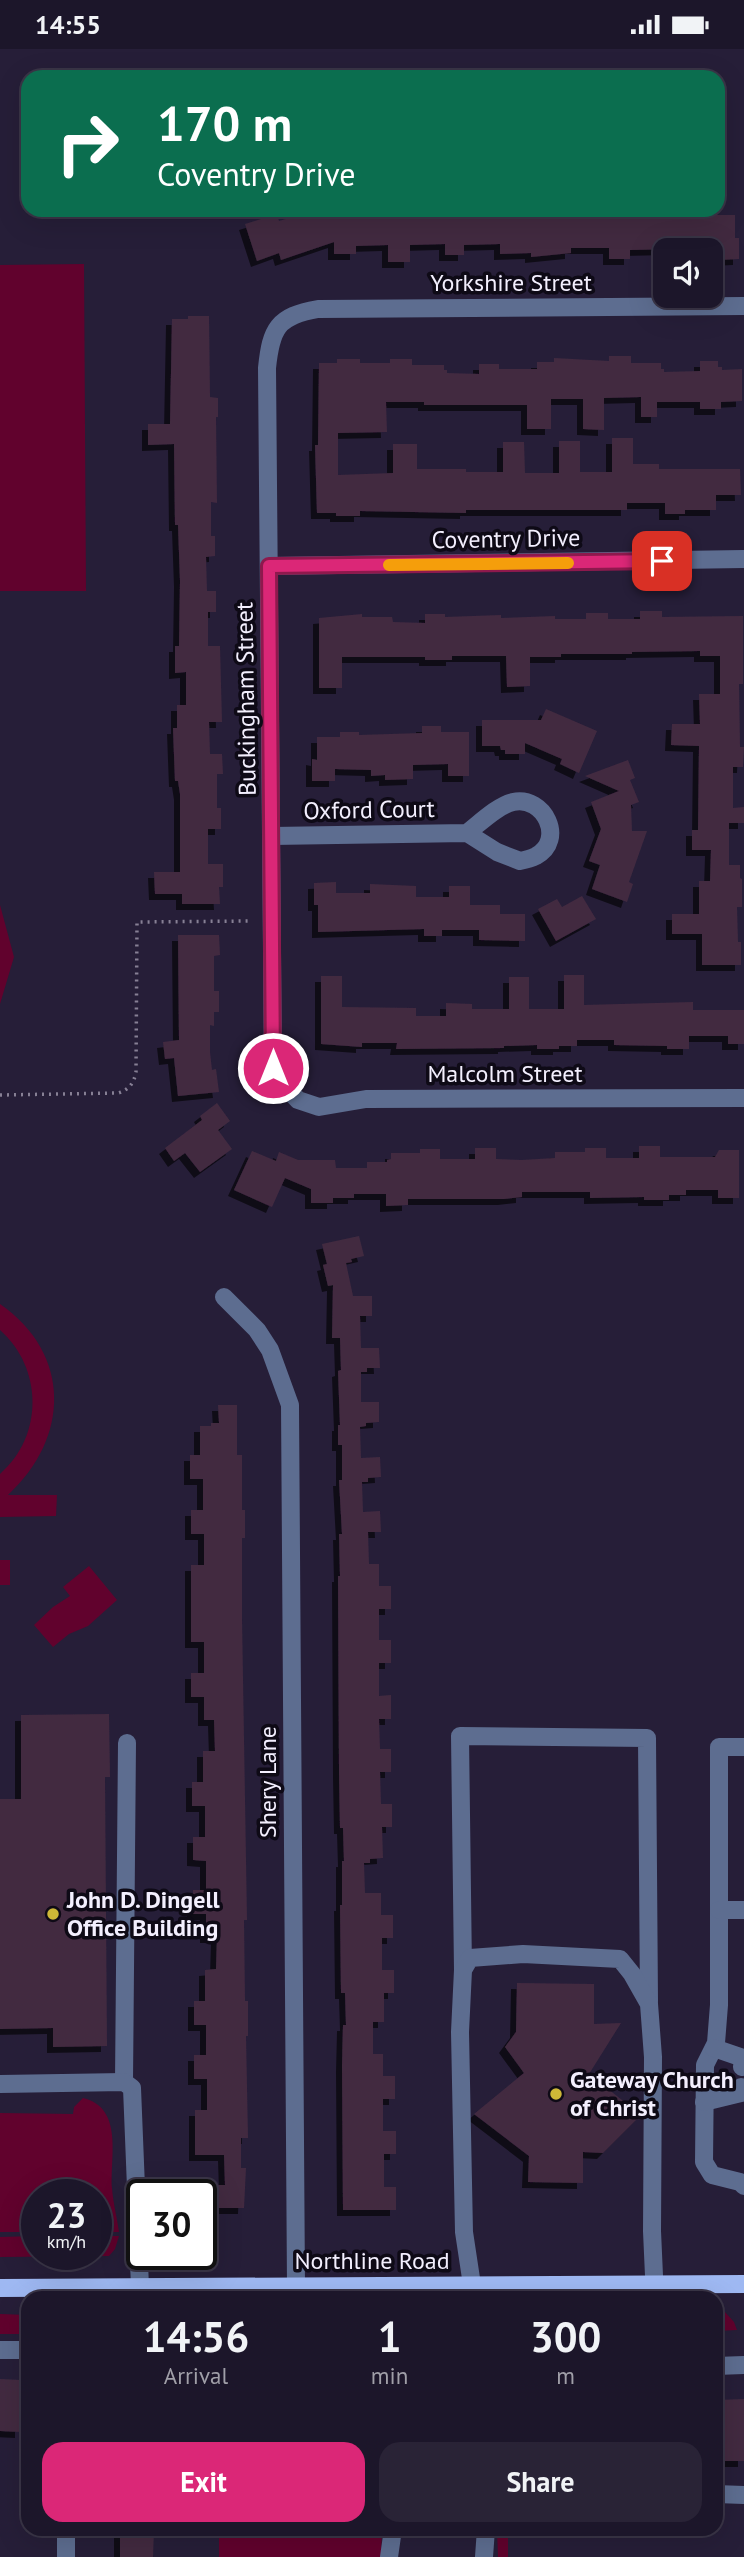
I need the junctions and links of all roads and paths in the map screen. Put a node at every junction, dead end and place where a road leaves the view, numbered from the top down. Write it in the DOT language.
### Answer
graph roads {
  1 [pos="744,306"];
  2 [pos="282,324"];
  3 [pos="744,559"];
  4 [pos="269,566"];
  5 [pos="467,833"];
  6 [pos="272,836"];
  7 [pos="249,921"];
  8 [pos="277,1078"];
  9 [pos="0,1095"];
  10 [pos="744,1098"];
  11 [pos="224,1297"];
  12 [pos="127,1744"];
  13 [pos="744,1747"];
  14 [pos="719,1910"];
  15 [pos="744,1910"];
  16 [pos="463,1970"];
  17 [pos="649,2004"];
  18 [pos="714,2048"];
  19 [pos="742,2067"];
  20 [pos="124,2082"];
  21 [pos="0,2084"];
  22 [pos="741,2087"];
  23 [pos="704,2102"];
  24 [pos="743,2183"];
  25 [pos="744,2284"];
  26 [pos="296,2287"];
  27 [pos="0,2288"];
  28 [pos="481,2289"];
  29 [pos="38,2291"];
  30 [pos="130,2291"];
  31 [pos="222,2291"];
  32 [pos="541,2291"];
  33 [pos="655,2291"];
  34 [pos="0,2350"];
  35 [pos="21,2350"];
  36 [pos="744,2365"];
  37 [pos="723,2366"];
  38 [pos="723,2494"];
  39 [pos="744,2495"];
  40 [pos="66,2536"];
  41 [pos="392,2536"];
  42 [pos="486,2536"];
  43 [pos="66,2557"];
  44 [pos="389,2557"];
  45 [pos="484,2557"];
  1 -- 2 [label="street, Yorkshire Street"];
  2 -- 4 [label="street, Buckingham Street"];
  3 -- 4 [label="street, Coventry Drive"];
  4 -- 6 [label="street, Buckingham Street"];
  5 -- 6 [label="street, Oxford Court"];
  6 -- 8 [label="street, Buckingham Street"];
  7 -- 9 [label="path"];
  8 -- 10 [label="street, Malcolm Street"];
  11 -- 26 [label="street, Shery Lane"];
  12 -- 20 [label="street"];
  13 -- 14 [label="street"];
  14 -- 15 [label="street"];
  14 -- 18 [label="street"];
  16 -- 17 [label="street"];
  16 -- 17 [label="street"];
  16 -- 28 [label="street"];
  17 -- 33 [label="street"];
  18 -- 19 [label="street"];
  18 -- 23 [label="street"];
  20 -- 21 [label="street"];
  20 -- 30 [label="street"];
  22 -- 23 [label="street"];
  23 -- 24 [label="street"];
  25 -- 33 [label="main road, Northline Road"];
  26 -- 28 [label="main road, Northline Road"];
  26 -- 31 [label="main road, Northline Road"];
  27 -- 29 [label="main road, Northline Road"];
  28 -- 32 [label="main road, Northline Road"];
  32 -- 33 [label="main road, Northline Road"];
  34 -- 35 [label="street"];
  36 -- 37 [label="street"];
  38 -- 39 [label="street"];
  40 -- 43 [label="street"];
  41 -- 44 [label="street"];
  42 -- 45 [label="street"];
}
